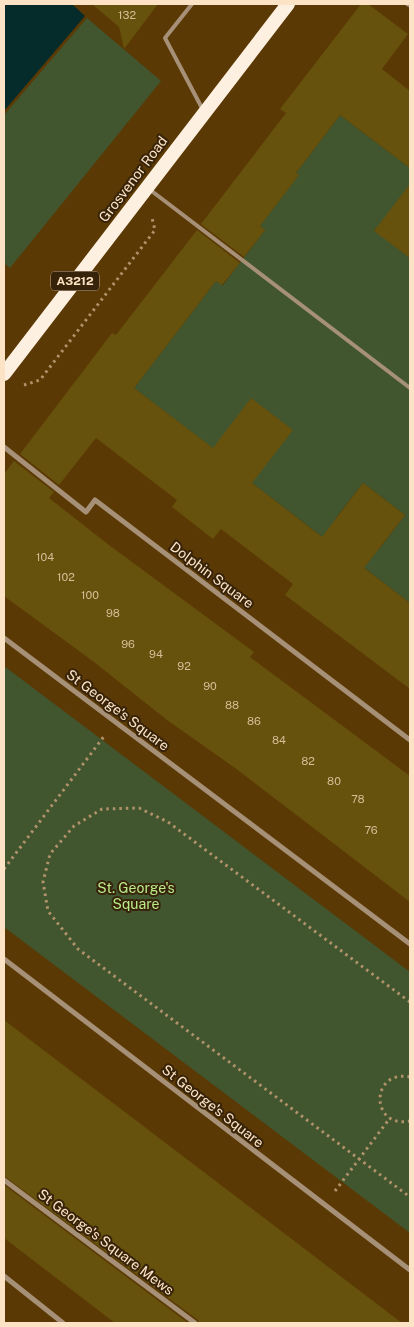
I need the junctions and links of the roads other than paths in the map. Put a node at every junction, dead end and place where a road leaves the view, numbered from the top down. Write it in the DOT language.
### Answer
graph roads {
  1 [pos="192,4"];
  2 [pos="288,4"];
  3 [pos="204,112"];
  4 [pos="147,188"];
  5 [pos="4,374"];
  6 [pos="410,388"];
  7 [pos="4,447"];
  8 [pos="4,638"];
  9 [pos="410,740"];
  10 [pos="410,944"];
  11 [pos="4,959"];
  12 [pos="4,1180"];
  13 [pos="410,1270"];
  14 [pos="4,1276"];
  15 [pos="63,1323"];
  16 [pos="195,1323"];
  1 -- 3 [label="lane"];
  2 -- 3 [label="highway, Grosvenor Road / A3212"];
  3 -- 4 [label="highway, Grosvenor Road / A3212"];
  4 -- 5 [label="highway, Grosvenor Road / A3212"];
  4 -- 6 [label="lane"];
  7 -- 9 [label="street, Dolphin Square"];
  8 -- 10 [label="street, St George's Square"];
  11 -- 13 [label="street, St George's Square"];
  12 -- 16 [label="street, St George's Square Mews"];
  14 -- 15 [label="street"];
}
